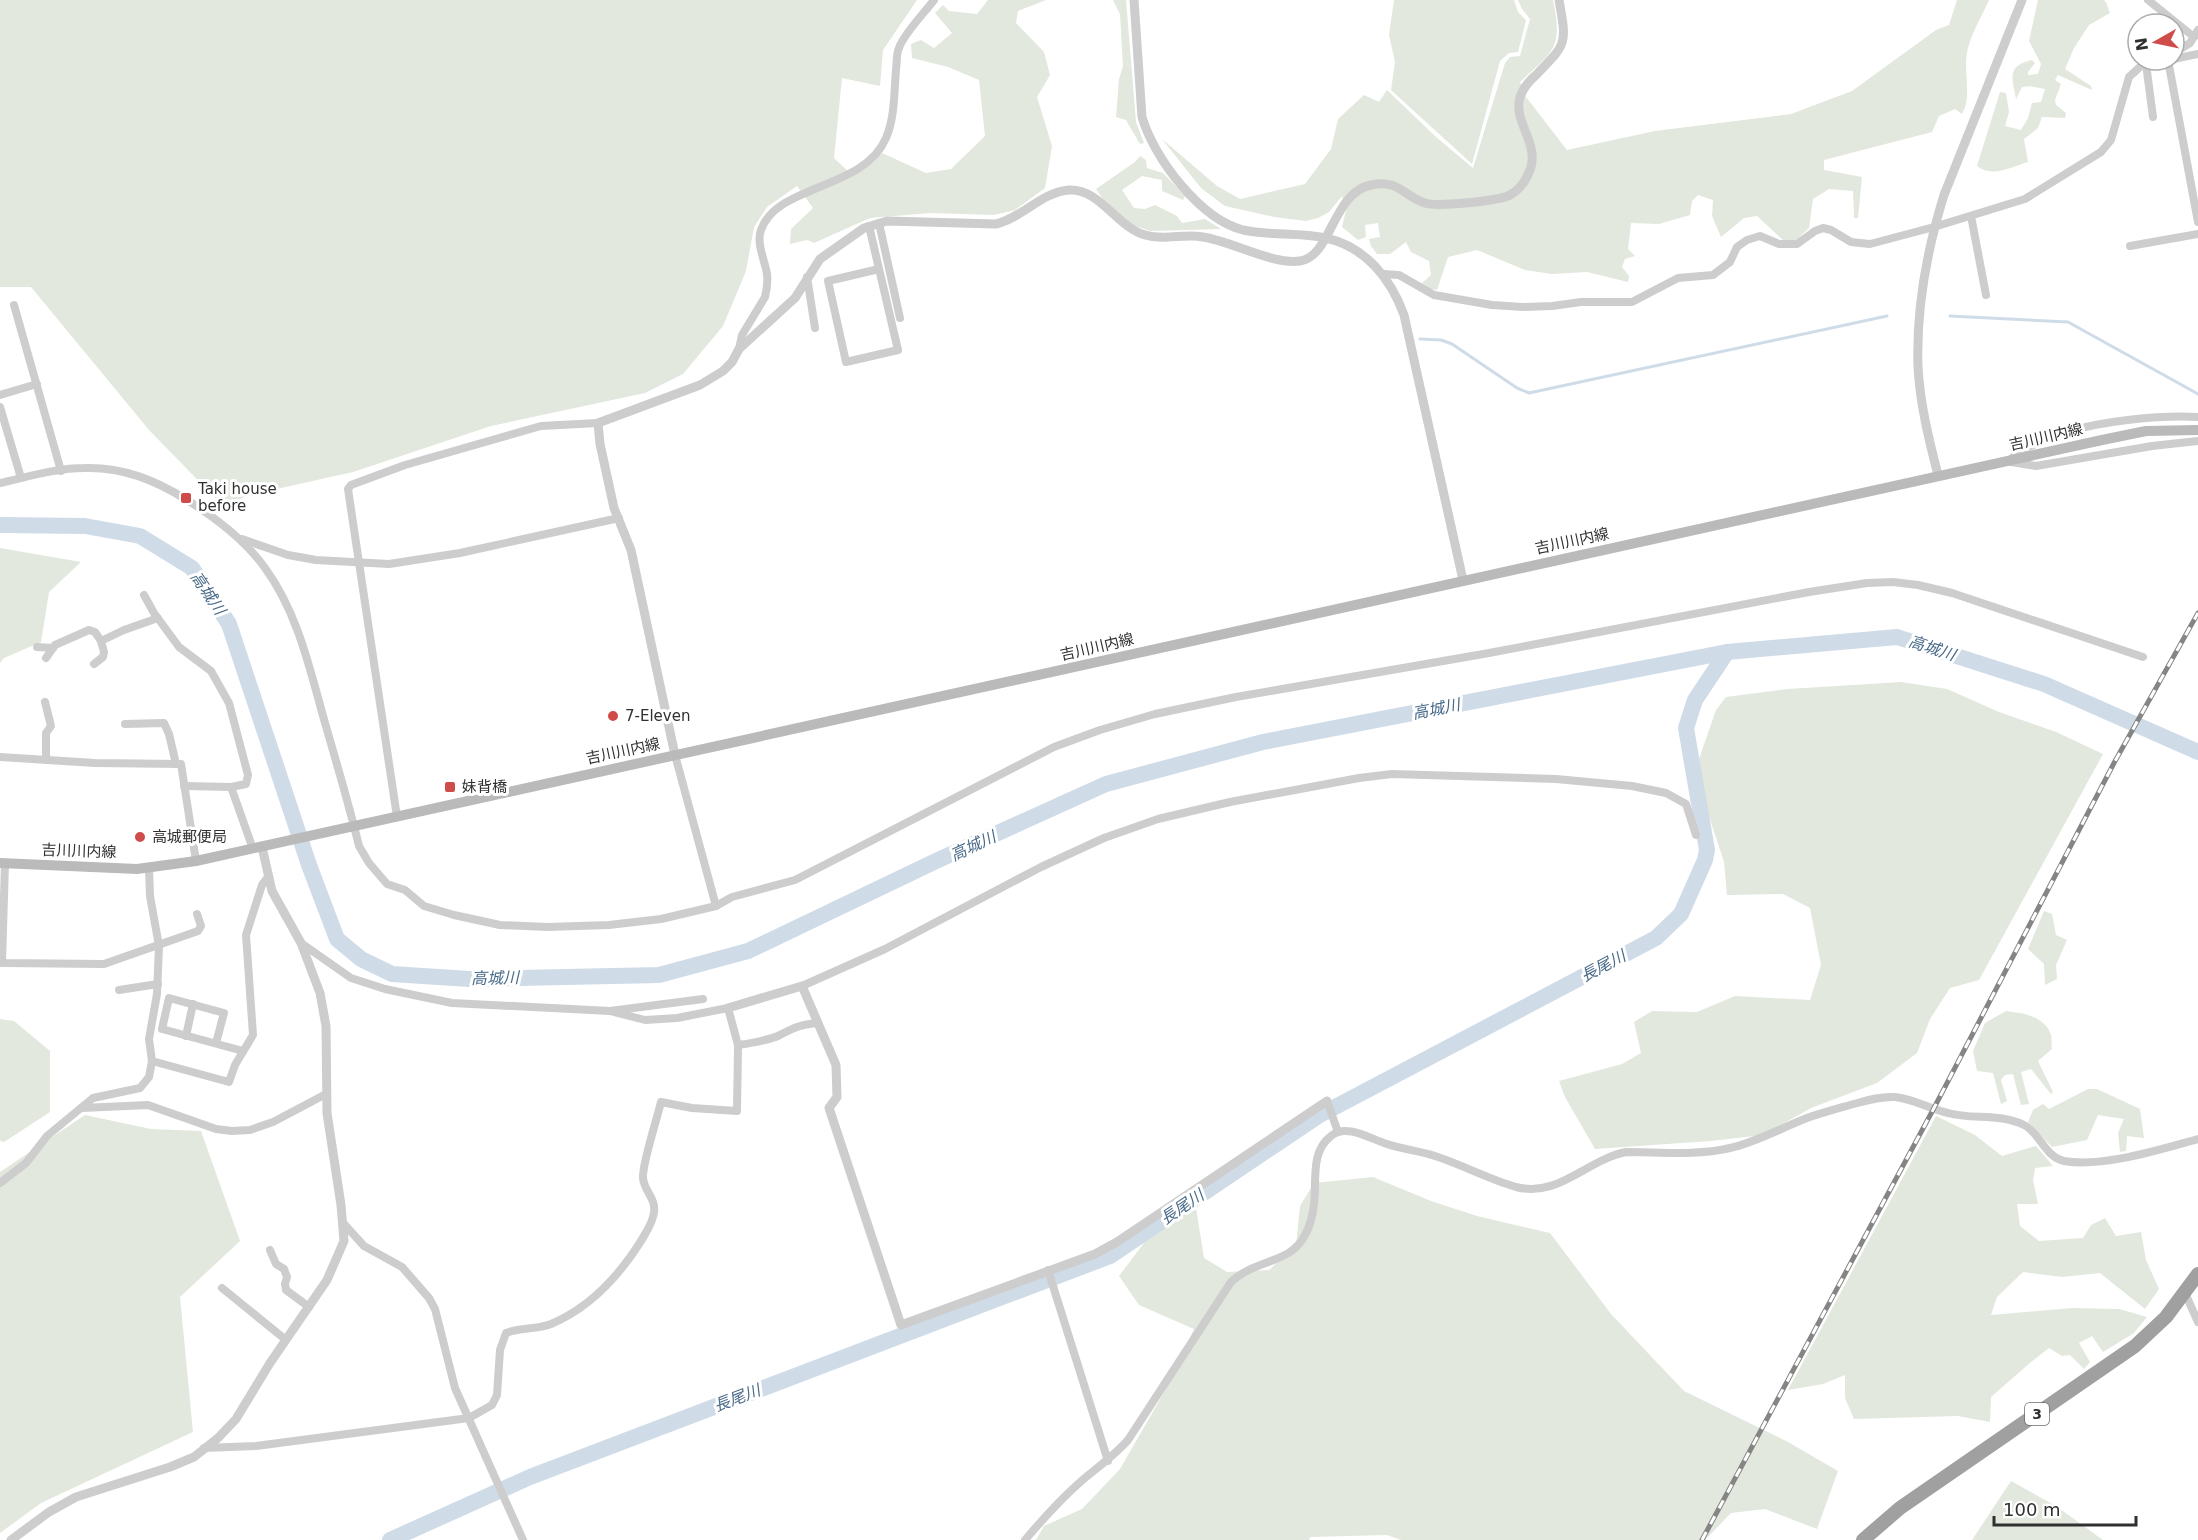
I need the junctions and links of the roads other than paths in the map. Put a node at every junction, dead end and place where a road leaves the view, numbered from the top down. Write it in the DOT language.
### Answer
graph roads {
  1 [pos="934,0"];
  2 [pos="1134,0"];
  3 [pos="1559,0"];
  4 [pos="2022,0"];
  5 [pos="2148,0"];
  6 [pos="2196,34"];
  7 [pos="2186,46"];
  8 [pos="2134,72"];
  9 [pos="2147,72"];
  10 [pos="2170,72"];
  11 [pos="2154,117"];
  12 [pos="1971,216"];
  13 [pos="2198,222"];
  14 [pos="879,223"];
  15 [pos="869,226"];
  16 [pos="1934,227"];
  17 [pos="2198,234"];
  18 [pos="1325,238"];
  19 [pos="2130,246"];
  20 [pos="879,268"];
  21 [pos="1383,274"];
  22 [pos="807,277"];
  23 [pos="1986,295"];
  24 [pos="15,305"];
  25 [pos="900,318"];
  26 [pos="815,328"];
  27 [pos="739,349"];
  28 [pos="37,384"];
  29 [pos="0,395"];
  30 [pos="0,410"];
  31 [pos="2198,417"];
  32 [pos="598,423"];
  33 [pos="2198,430"];
  34 [pos="2198,441"];
  35 [pos="2006,461"];
  36 [pos="61,471"];
  37 [pos="1938,476"];
  38 [pos="21,478"];
  39 [pos="0,483"];
  40 [pos="619,518"];
  41 [pos="241,539"];
  42 [pos="359,563"];
  43 [pos="1463,580"];
  44 [pos="144,595"];
  45 [pos="158,618"];
  46 [pos="101,641"];
  47 [pos="37,647"];
  48 [pos="53,648"];
  49 [pos="2143,657"];
  50 [pos="46,658"];
  51 [pos="94,664"];
  52 [pos="45,702"];
  53 [pos="125,724"];
  54 [pos="675,755"];
  55 [pos="0,757"];
  56 [pos="46,760"];
  57 [pos="176,764"];
  58 [pos="184,786"];
  59 [pos="231,787"];
  60 [pos="397,817"];
  61 [pos="354,826"];
  62 [pos="1696,835"];
  63 [pos="258,848"];
  64 [pos="196,861"];
  65 [pos="3,863"];
  66 [pos="148,868"];
  67 [pos="268,877"];
  68 [pos="716,906"];
  69 [pos="197,914"];
  70 [pos="301,944"];
  71 [pos="159,946"];
  72 [pos="158,984"];
  73 [pos="802,986"];
  74 [pos="119,990"];
  75 [pos="703,999"];
  76 [pos="193,1004"];
  77 [pos="728,1008"];
  78 [pos="609,1011"];
  79 [pos="817,1023"];
  80 [pos="186,1036"];
  81 [pos="216,1043"];
  82 [pos="738,1045"];
  83 [pos="243,1051"];
  84 [pos="152,1061"];
  85 [pos="326,1094"];
  86 [pos="1328,1103"];
  87 [pos="81,1108"];
  88 [pos="1338,1132"];
  89 [pos="2198,1139"];
  90 [pos="0,1184"];
  91 [pos="344,1224"];
  92 [pos="270,1250"];
  93 [pos="2198,1274"];
  94 [pos="1049,1276"];
  95 [pos="222,1288"];
  96 [pos="2185,1293"];
  97 [pos="309,1307"];
  98 [pos="2198,1322"];
  99 [pos="286,1340"];
  100 [pos="469,1418"];
  101 [pos="204,1448"];
  102 [pos="1108,1461"];
  103 [pos="11,1540"];
  104 [pos="523,1540"];
  105 [pos="1025,1540"];
  106 [pos="1863,1540"];
  1 -- 27 [label="street"];
  2 -- 18 [label="street"];
  3 -- 18 [label="street"];
  4 -- 16 [label="street"];
  5 -- 6 [label="street"];
  6 -- 7 [label="street"];
  8 -- 12 [label="street"];
  9 -- 11 [label="street"];
  10 -- 13 [label="street"];
  12 -- 16 [label="street"];
  12 -- 23 [label="street"];
  14 -- 15 [label="street"];
  14 -- 18 [label="street"];
  14 -- 25 [label="street"];
  15 -- 20 [label="street"];
  15 -- 22 [label="street"];
  16 -- 21 [label="street"];
  16 -- 37 [label="street"];
  17 -- 19 [label="street"];
  18 -- 21 [label="street"];
  20 -- 20 [label="street"];
  21 -- 43 [label="street"];
  22 -- 26 [label="street"];
  22 -- 27 [label="street"];
  24 -- 28 [label="street"];
  27 -- 32 [label="street"];
  28 -- 29 [label="street"];
  28 -- 36 [label="street"];
  30 -- 38 [label="street"];
  31 -- 35 [label="street"];
  32 -- 40 [label="street"];
  32 -- 42 [label="street"];
  33 -- 35 [label="main road, 吉川川内線"];
  34 -- 35 [label="street"];
  35 -- 37 [label="main road, 吉川川内線"];
  36 -- 38 [label="street"];
  36 -- 41 [label="street"];
  37 -- 43 [label="main road, 吉川川内線"];
  38 -- 39 [label="street"];
  40 -- 42 [label="street"];
  40 -- 54 [label="street"];
  41 -- 42 [label="street"];
  41 -- 61 [label="street"];
  42 -- 60 [label="street"];
  43 -- 54 [label="main road, 吉川川内線"];
  44 -- 45 [label="street"];
  45 -- 46 [label="street"];
  45 -- 59 [label="street"];
  46 -- 48 [label="street"];
  46 -- 51 [label="street"];
  47 -- 48 [label="street"];
  48 -- 50 [label="street"];
  49 -- 68 [label="street"];
  52 -- 56 [label="street"];
  53 -- 57 [label="street"];
  54 -- 60 [label="main road, 吉川川内線"];
  54 -- 68 [label="street"];
  55 -- 56 [label="street"];
  56 -- 57 [label="street"];
  57 -- 58 [label="street"];
  58 -- 59 [label="street"];
  58 -- 64 [label="street"];
  59 -- 63 [label="street"];
  60 -- 61 [label="main road, 吉川川内線"];
  61 -- 63 [label="main road, 吉川川内線"];
  61 -- 68 [label="street"];
  62 -- 73 [label="street"];
  63 -- 64 [label="main road, 吉川川内線"];
  63 -- 67 [label="street"];
  64 -- 66 [label="main road, 吉川川内線"];
  65 -- 66 [label="main road, 吉川川内線"];
  65 -- 71 [label="street"];
  66 -- 71 [label="street"];
  67 -- 70 [label="street"];
  67 -- 83 [label="street"];
  69 -- 71 [label="street"];
  70 -- 78 [label="street"];
  70 -- 85 [label="street"];
  71 -- 72 [label="street"];
  72 -- 74 [label="street"];
  72 -- 84 [label="street"];
  73 -- 77 [label="street"];
  73 -- 79 [label="street"];
  75 -- 78 [label="street"];
  76 -- 80 [label="street"];
  76 -- 80 [label="street"];
  76 -- 81 [label="street"];
  77 -- 78 [label="street"];
  77 -- 82 [label="street"];
  79 -- 82 [label="street"];
  79 -- 94 [label="street"];
  80 -- 81 [label="street"];
  81 -- 83 [label="street"];
  82 -- 100 [label="street"];
  83 -- 84 [label="street"];
  84 -- 87 [label="street"];
  85 -- 87 [label="street"];
  85 -- 91 [label="street"];
  86 -- 88 [label="street"];
  86 -- 94 [label="street"];
  87 -- 90 [label="street"];
  88 -- 89 [label="street"];
  88 -- 102 [label="street"];
  91 -- 97 [label="street"];
  91 -- 100 [label="street"];
  92 -- 97 [label="street"];
  93 -- 96 [label="highway, 3"];
  94 -- 102 [label="street"];
  95 -- 99 [label="street"];
  96 -- 98 [label="street"];
  96 -- 106 [label="highway, 3"];
  97 -- 99 [label="street"];
  99 -- 101 [label="street"];
  100 -- 101 [label="street"];
  100 -- 104 [label="street"];
  101 -- 103 [label="street"];
  102 -- 105 [label="street"];
}
